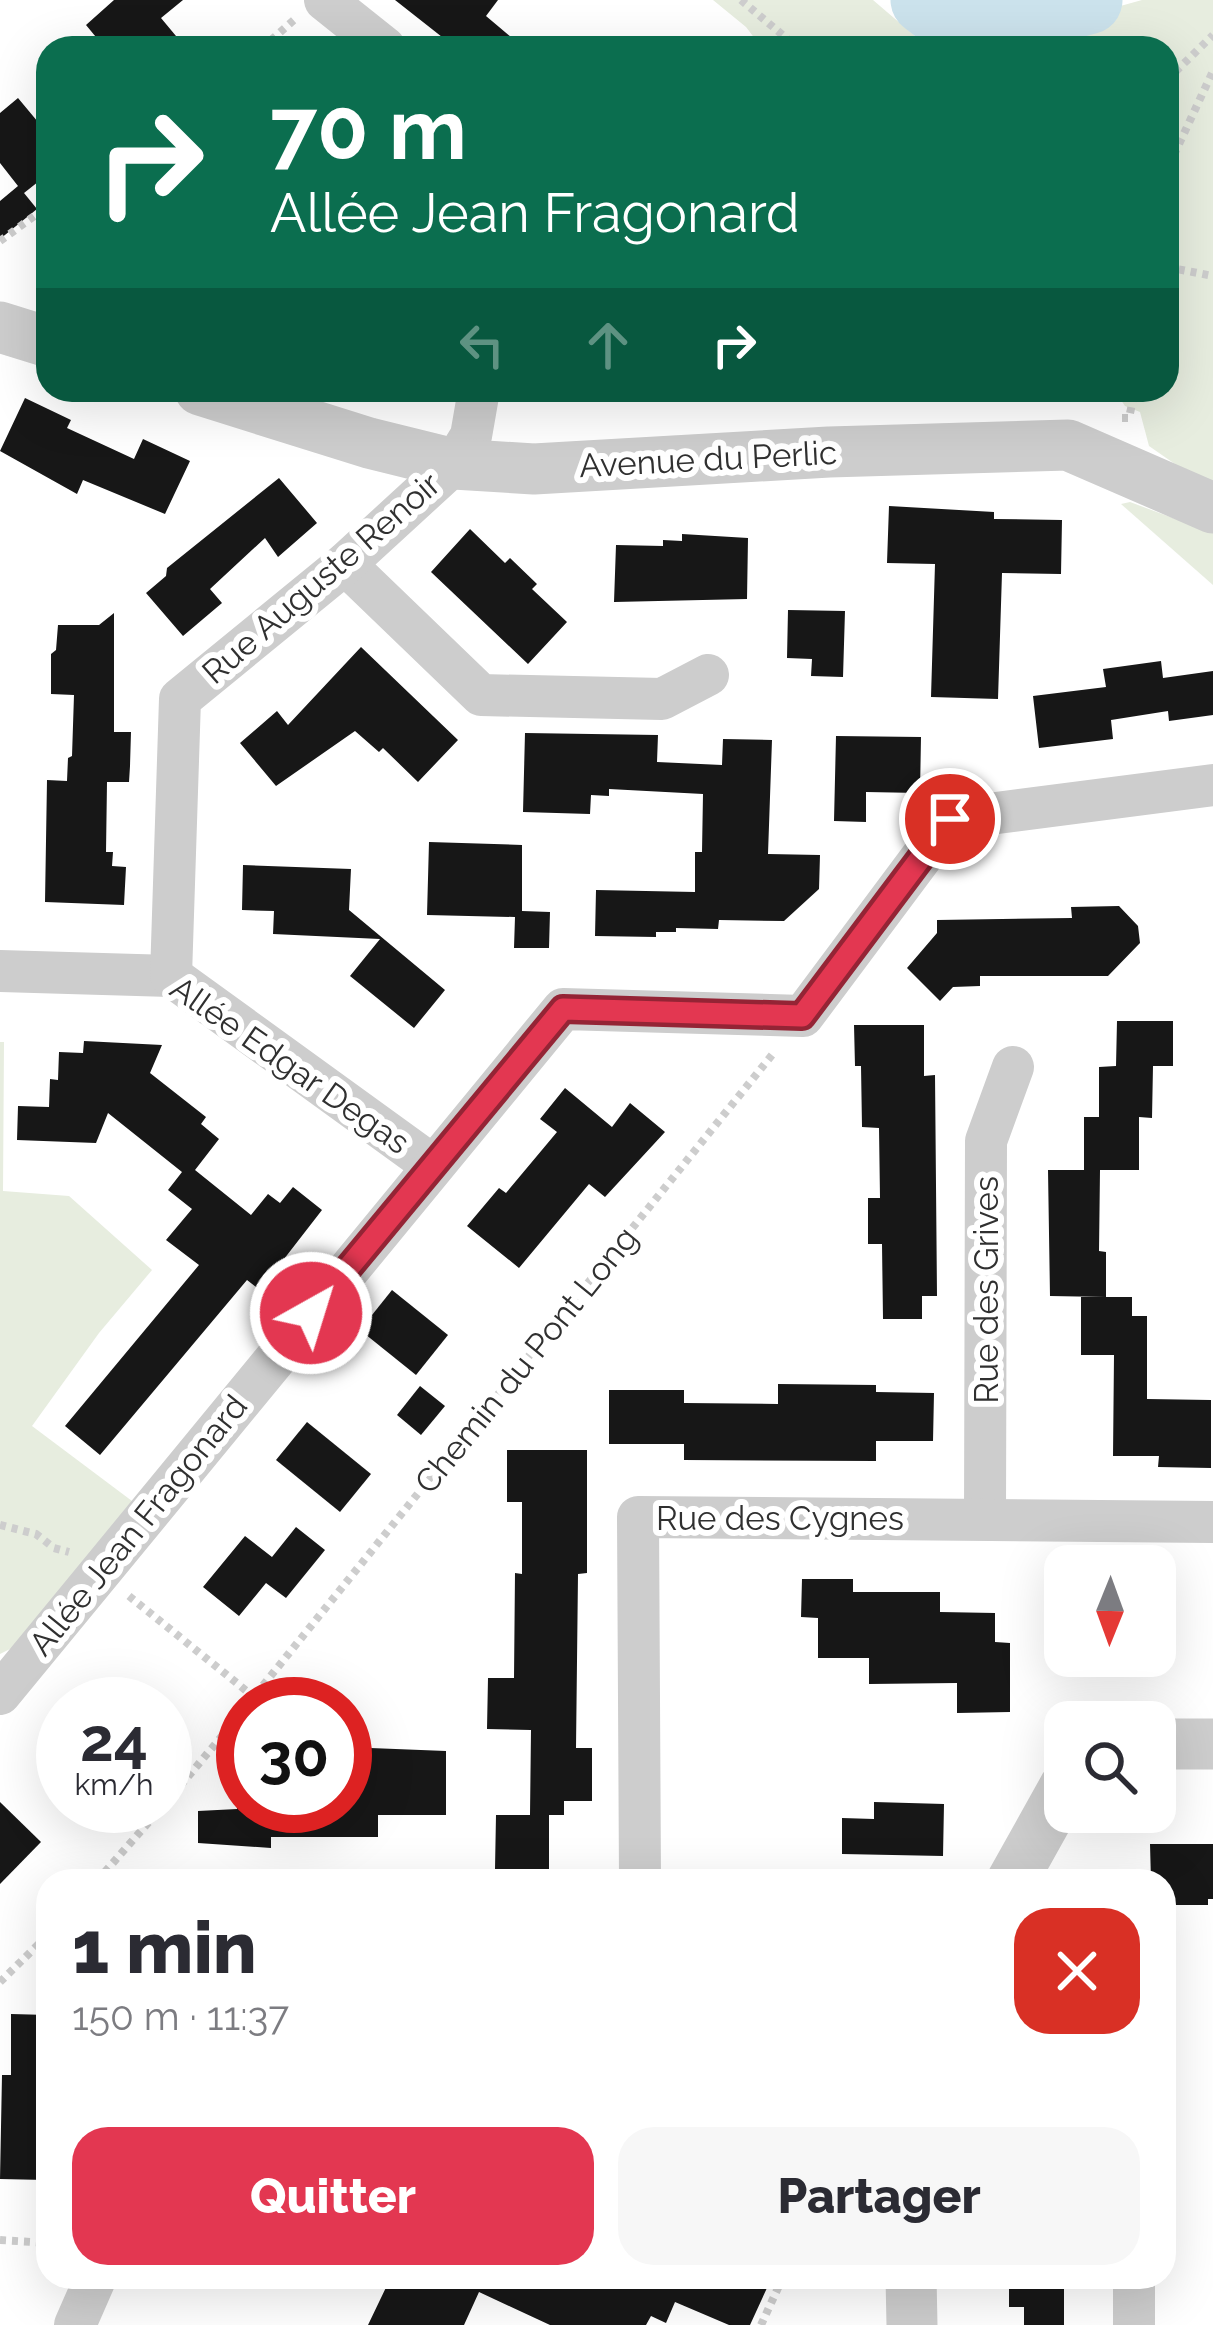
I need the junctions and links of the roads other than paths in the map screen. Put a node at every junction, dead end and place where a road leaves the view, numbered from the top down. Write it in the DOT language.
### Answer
graph roads {
  1 [pos="325,0"];
  2 [pos="370,36"];
  3 [pos="0,327"];
  4 [pos="36,338"];
  5 [pos="238,402"];
  6 [pos="477,402"];
  7 [pos="454,464"];
  8 [pos="1213,508"];
  9 [pos="345,564"];
  10 [pos="708,675"];
  11 [pos="1213,785"];
  12 [pos="0,971"];
  13 [pos="171,976"];
  14 [pos="1013,1067"];
  15 [pos="433,1165"];
  16 [pos="985,1518"];
  17 [pos="1213,1522"];
  18 [pos="0,1694"];
  19 [pos="1176,1744"];
  20 [pos="1213,1744"];
  21 [pos="1044,1824"];
  22 [pos="640,1869"];
  23 [pos="1019,1869"];
  24 [pos="91,2289"];
  25 [pos="911,2289"];
  26 [pos="1135,2289"];
  27 [pos="75,2325"];
  28 [pos="912,2325"];
  29 [pos="1134,2325"];
  1 -- 2 [label="street"];
  3 -- 4 [label="street"];
  5 -- 7 [label="street, Avenue du Perlic"];
  6 -- 7 [label="street"];
  7 -- 8 [label="street, Avenue du Perlic"];
  7 -- 9 [label="street, Rue Auguste Renoir"];
  9 -- 10 [label="street"];
  9 -- 13 [label="street, Rue Auguste Renoir"];
  11 -- 15 [label="street, Allée Jean Fragonard"];
  12 -- 13 [label="street, Allée Edgar Degas"];
  13 -- 15 [label="street, Allée Edgar Degas"];
  14 -- 16 [label="street, Rue des Grives"];
  15 -- 18 [label="street, Allée Jean Fragonard"];
  16 -- 17 [label="street, Rue des Cygnes"];
  16 -- 22 [label="street, Rue des Cygnes"];
  19 -- 20 [label="street"];
  21 -- 23 [label="street"];
  24 -- 27 [label="street"];
  25 -- 28 [label="street"];
  26 -- 29 [label="street"];
}
